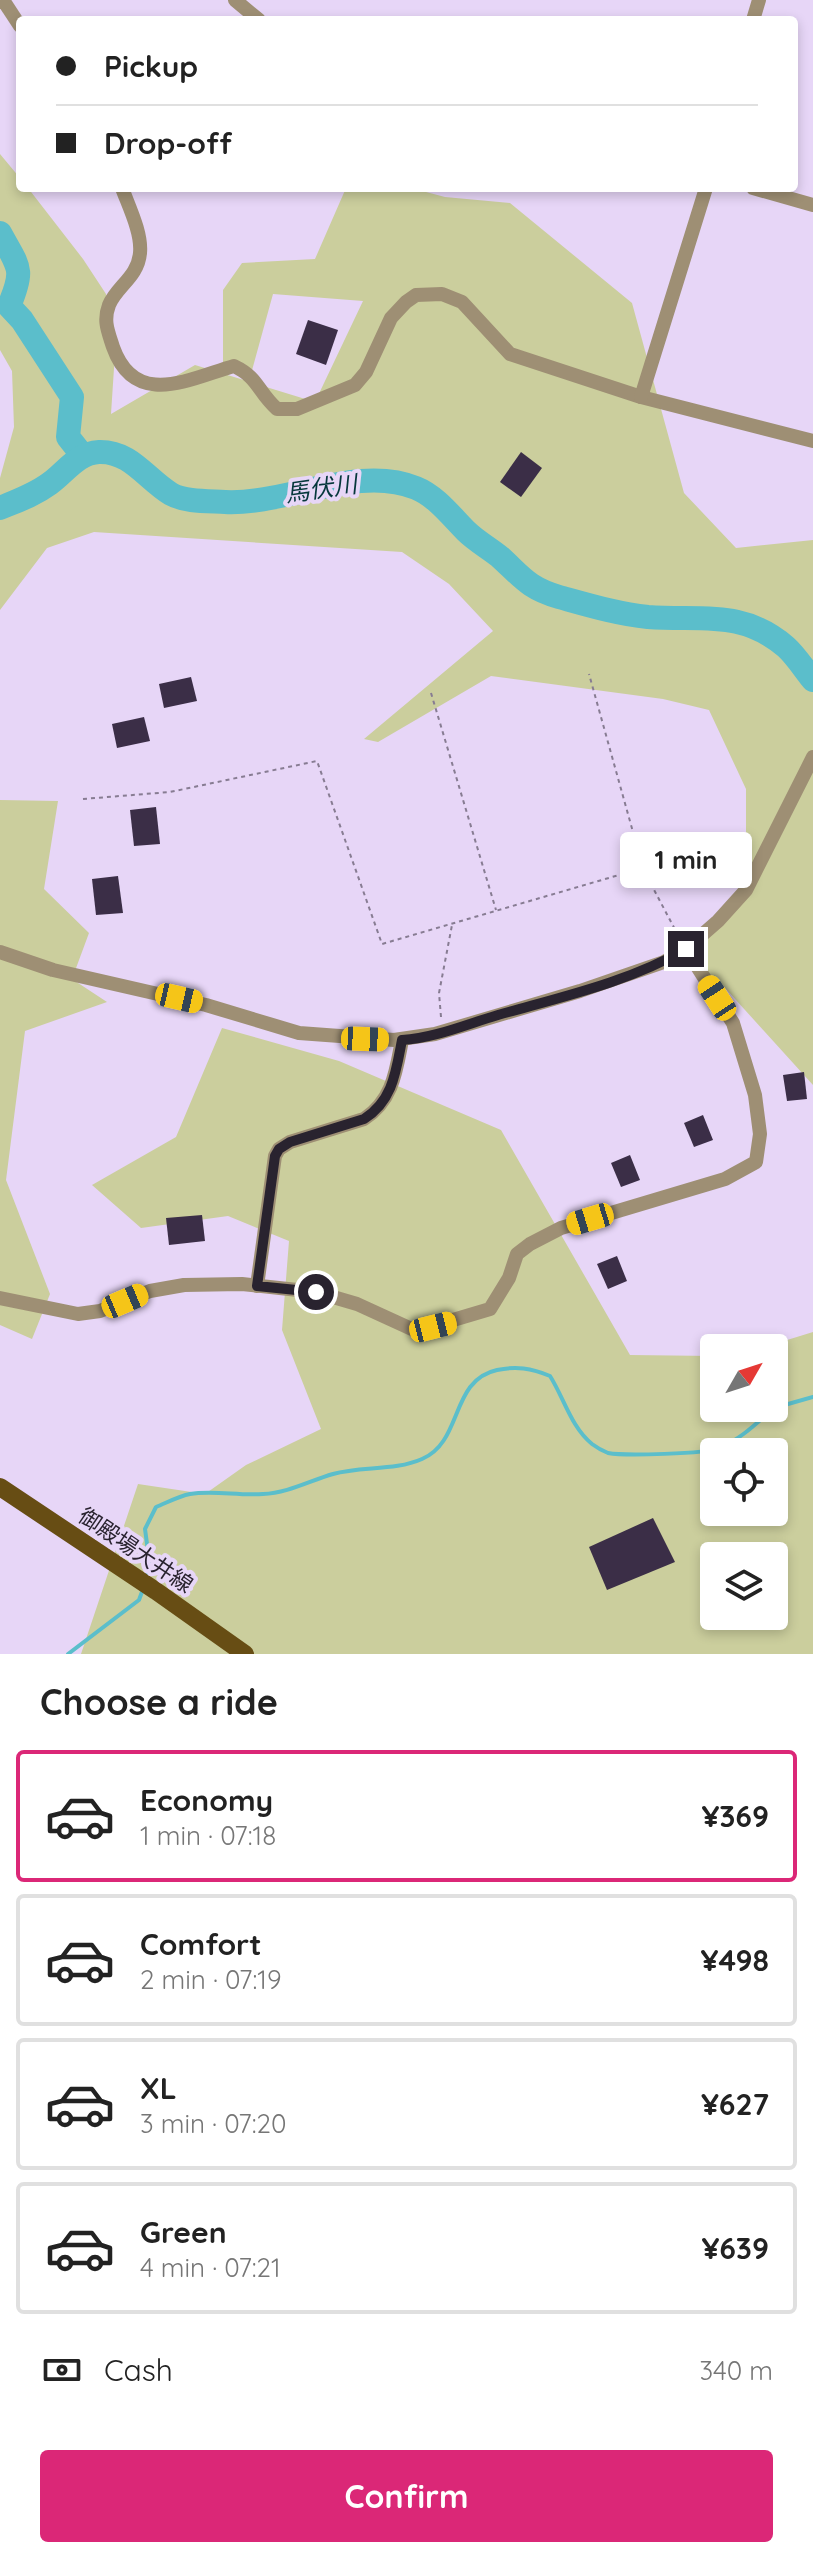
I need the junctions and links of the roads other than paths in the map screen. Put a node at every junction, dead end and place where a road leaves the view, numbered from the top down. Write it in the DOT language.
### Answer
graph roads {
  1 [pos="3,0"];
  2 [pos="235,0"];
  3 [pos="254,16"];
  4 [pos="16,20"];
  5 [pos="123,192"];
  6 [pos="705,192"];
  7 [pos="767,192"];
  8 [pos="813,205"];
  9 [pos="641,397"];
  10 [pos="813,441"];
  11 [pos="812,759"];
  12 [pos="686,949"];
  13 [pos="0,952"];
  14 [pos="402,1040"];
  15 [pos="257,1286"];
  16 [pos="0,1298"];
  17 [pos="0,1487"];
  18 [pos="245,1654"];
  1 -- 4 [label="street"];
  2 -- 3 [label="street"];
  5 -- 9 [label="street"];
  6 -- 9 [label="street"];
  7 -- 8 [label="street"];
  9 -- 10 [label="street"];
  11 -- 12 [label="street"];
  12 -- 14 [label="street"];
  12 -- 15 [label="street"];
  13 -- 14 [label="street"];
  14 -- 15 [label="street"];
  15 -- 16 [label="street"];
  17 -- 18 [label="main road, 御殿場大井線"];
}
